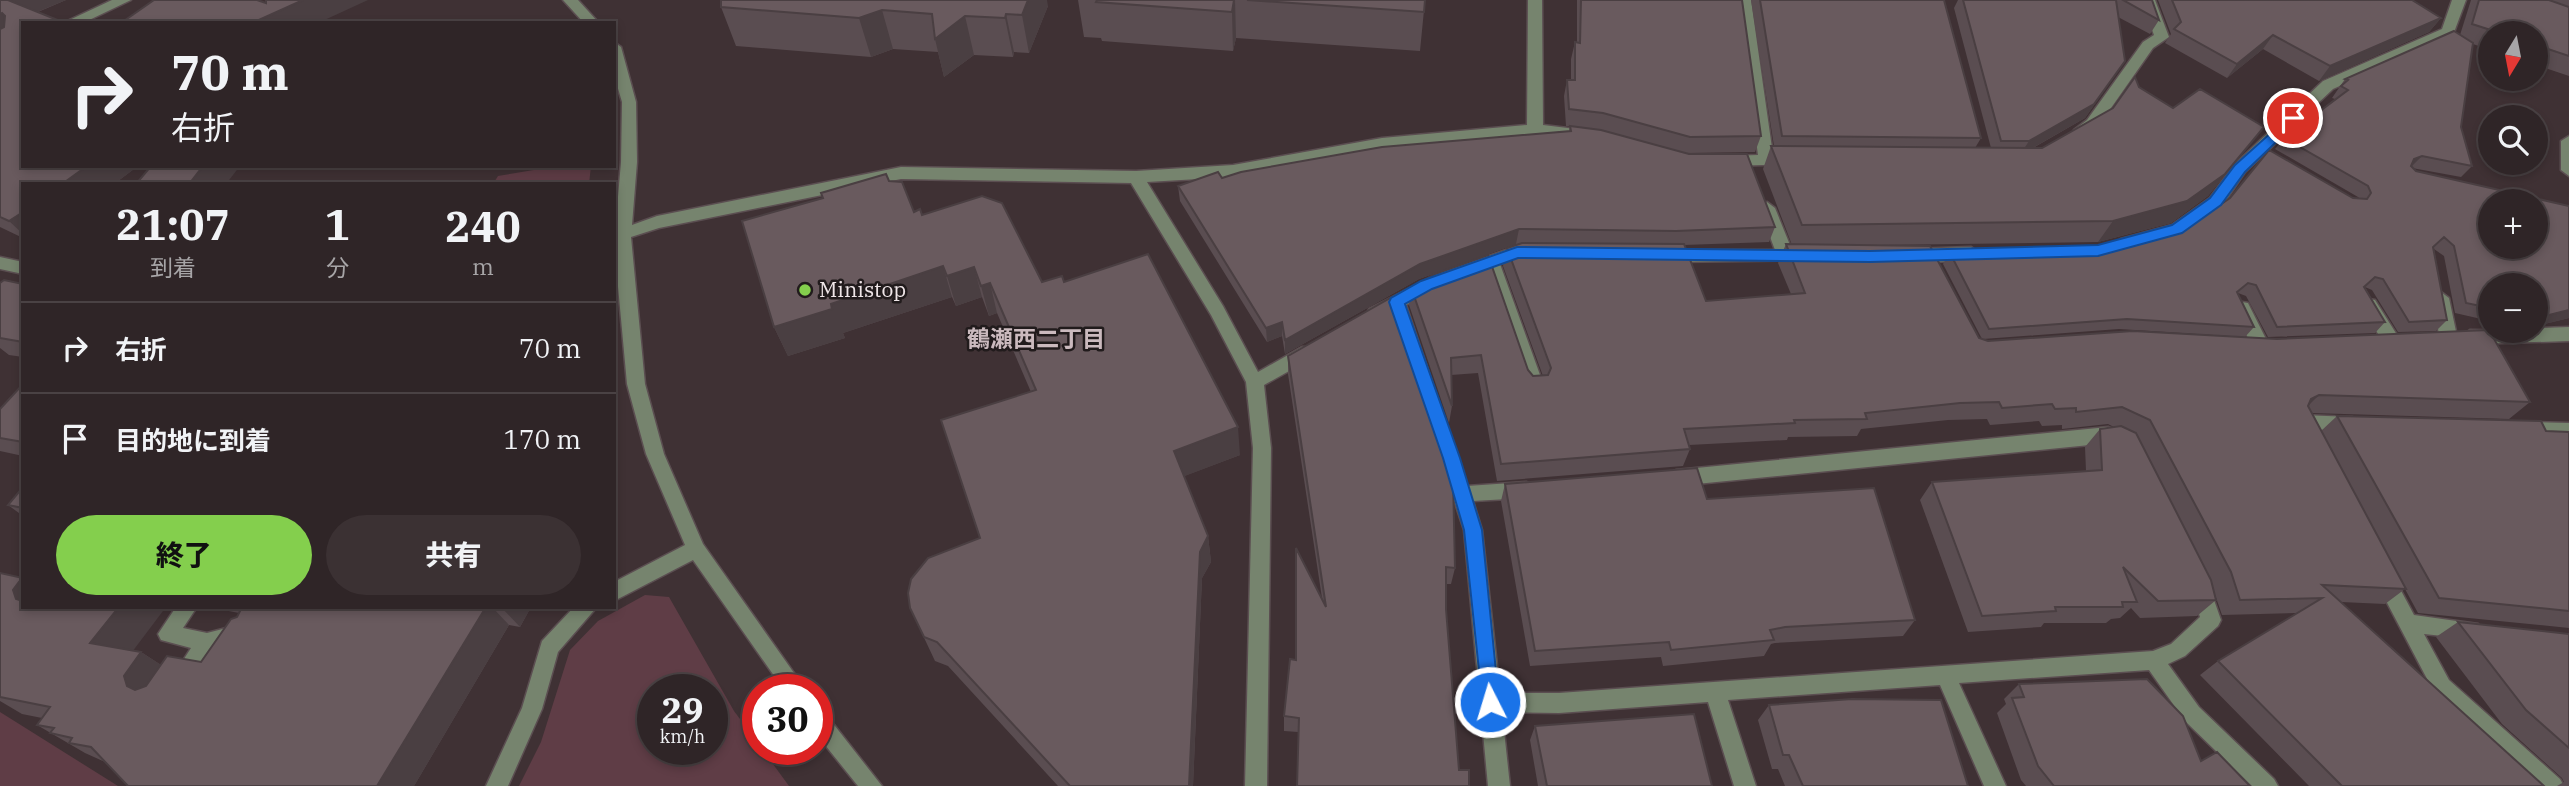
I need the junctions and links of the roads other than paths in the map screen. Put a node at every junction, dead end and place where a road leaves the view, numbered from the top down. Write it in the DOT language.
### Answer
graph roads {
  1 [pos="124,0"];
  2 [pos="570,0"];
  3 [pos="1535,0"];
  4 [pos="1744,0"];
  5 [pos="2148,0"];
  6 [pos="2459,0"];
  7 [pos="75,21"];
  8 [pos="590,21"];
  9 [pos="616,54"];
  10 [pos="1535,130"];
  11 [pos="1598,137"];
  12 [pos="2071,137"];
  13 [pos="2569,141"];
  14 [pos="1766,160"];
  15 [pos="1802,160"];
  16 [pos="1710,161"];
  17 [pos="2569,170"];
  18 [pos="1136,177"];
  19 [pos="1763,197"];
  20 [pos="619,235"];
  21 [pos="2111,247"];
  22 [pos="1542,253"];
  23 [pos="1992,253"];
  24 [pos="1927,254"];
  25 [pos="1643,256"];
  26 [pos="1786,256"];
  27 [pos="1814,256"];
  28 [pos="1893,256"];
  29 [pos="1491,261"];
  30 [pos="0,263"];
  31 [pos="21,268"];
  32 [pos="1939,278"];
  33 [pos="2437,281"];
  34 [pos="2364,296"];
  35 [pos="1397,302"];
  36 [pos="2238,302"];
  37 [pos="1358,323"];
  38 [pos="2569,334"];
  39 [pos="1324,343"];
  40 [pos="2367,344"];
  41 [pos="2235,346"];
  42 [pos="1255,382"];
  43 [pos="1535,386"];
  44 [pos="2368,424"];
  45 [pos="2502,428"];
  46 [pos="2569,430"];
  47 [pos="2129,444"];
  48 [pos="2314,446"];
  49 [pos="1655,480"];
  50 [pos="1545,488"];
  51 [pos="1463,494"];
  52 [pos="696,549"];
  53 [pos="2377,564"];
  54 [pos="2193,571"];
  55 [pos="616,591"];
  56 [pos="186,609"];
  57 [pos="585,609"];
  58 [pos="2409,623"];
  59 [pos="256,631"];
  60 [pos="2489,631"];
  61 [pos="207,642"];
  62 [pos="2154,660"];
  63 [pos="785,674"];
  64 [pos="1945,674"];
  65 [pos="1715,692"];
  66 [pos="168,698"];
  67 [pos="1490,702"];
  68 [pos="833,739"];
  69 [pos="497,786"];
  70 [pos="871,786"];
  71 [pos="1256,786"];
  72 [pos="1499,786"];
  73 [pos="1745,786"];
  74 [pos="1995,786"];
  75 [pos="2267,786"];
  76 [pos="2553,786"];
  1 -- 7 [label="street"];
  2 -- 8 [label="street"];
  3 -- 10 [label="street"];
  4 -- 14 [label="street"];
  5 -- 12 [label="street"];
  6 -- 21 [label="street"];
  9 -- 20 [label="street"];
  10 -- 11 [label="street"];
  10 -- 18 [label="street"];
  13 -- 17 [label="street"];
  14 -- 15 [label="street"];
  14 -- 16 [label="street"];
  18 -- 20 [label="street"];
  18 -- 42 [label="street"];
  19 -- 26 [label="street"];
  20 -- 52 [label="street"];
  22 -- 29 [label="street"];
  23 -- 24 [label="street"];
  24 -- 28 [label="street"];
  24 -- 32 [label="street"];
  25 -- 26 [label="street"];
  26 -- 27 [label="street"];
  29 -- 35 [label="street"];
  29 -- 43 [label="street"];
  30 -- 31 [label="street"];
  33 -- 38 [label="street"];
  34 -- 40 [label="street"];
  35 -- 37 [label="street"];
  35 -- 51 [label="street"];
  36 -- 41 [label="street"];
  39 -- 42 [label="street"];
  42 -- 71 [label="street"];
  44 -- 48 [label="street"];
  45 -- 46 [label="street"];
  47 -- 49 [label="street"];
  50 -- 51 [label="street"];
  51 -- 67 [label="street"];
  52 -- 55 [label="street"];
  52 -- 63 [label="street"];
  53 -- 58 [label="street"];
  54 -- 62 [label="street"];
  56 -- 61 [label="street"];
  57 -- 69 [label="street"];
  58 -- 60 [label="street"];
  58 -- 76 [label="street"];
  59 -- 61 [label="street"];
  61 -- 66 [label="street"];
  62 -- 64 [label="street"];
  62 -- 75 [label="street"];
  64 -- 65 [label="street"];
  64 -- 74 [label="street"];
  65 -- 67 [label="street"];
  65 -- 73 [label="street"];
  67 -- 72 [label="street"];
  68 -- 70 [label="street"];
}
